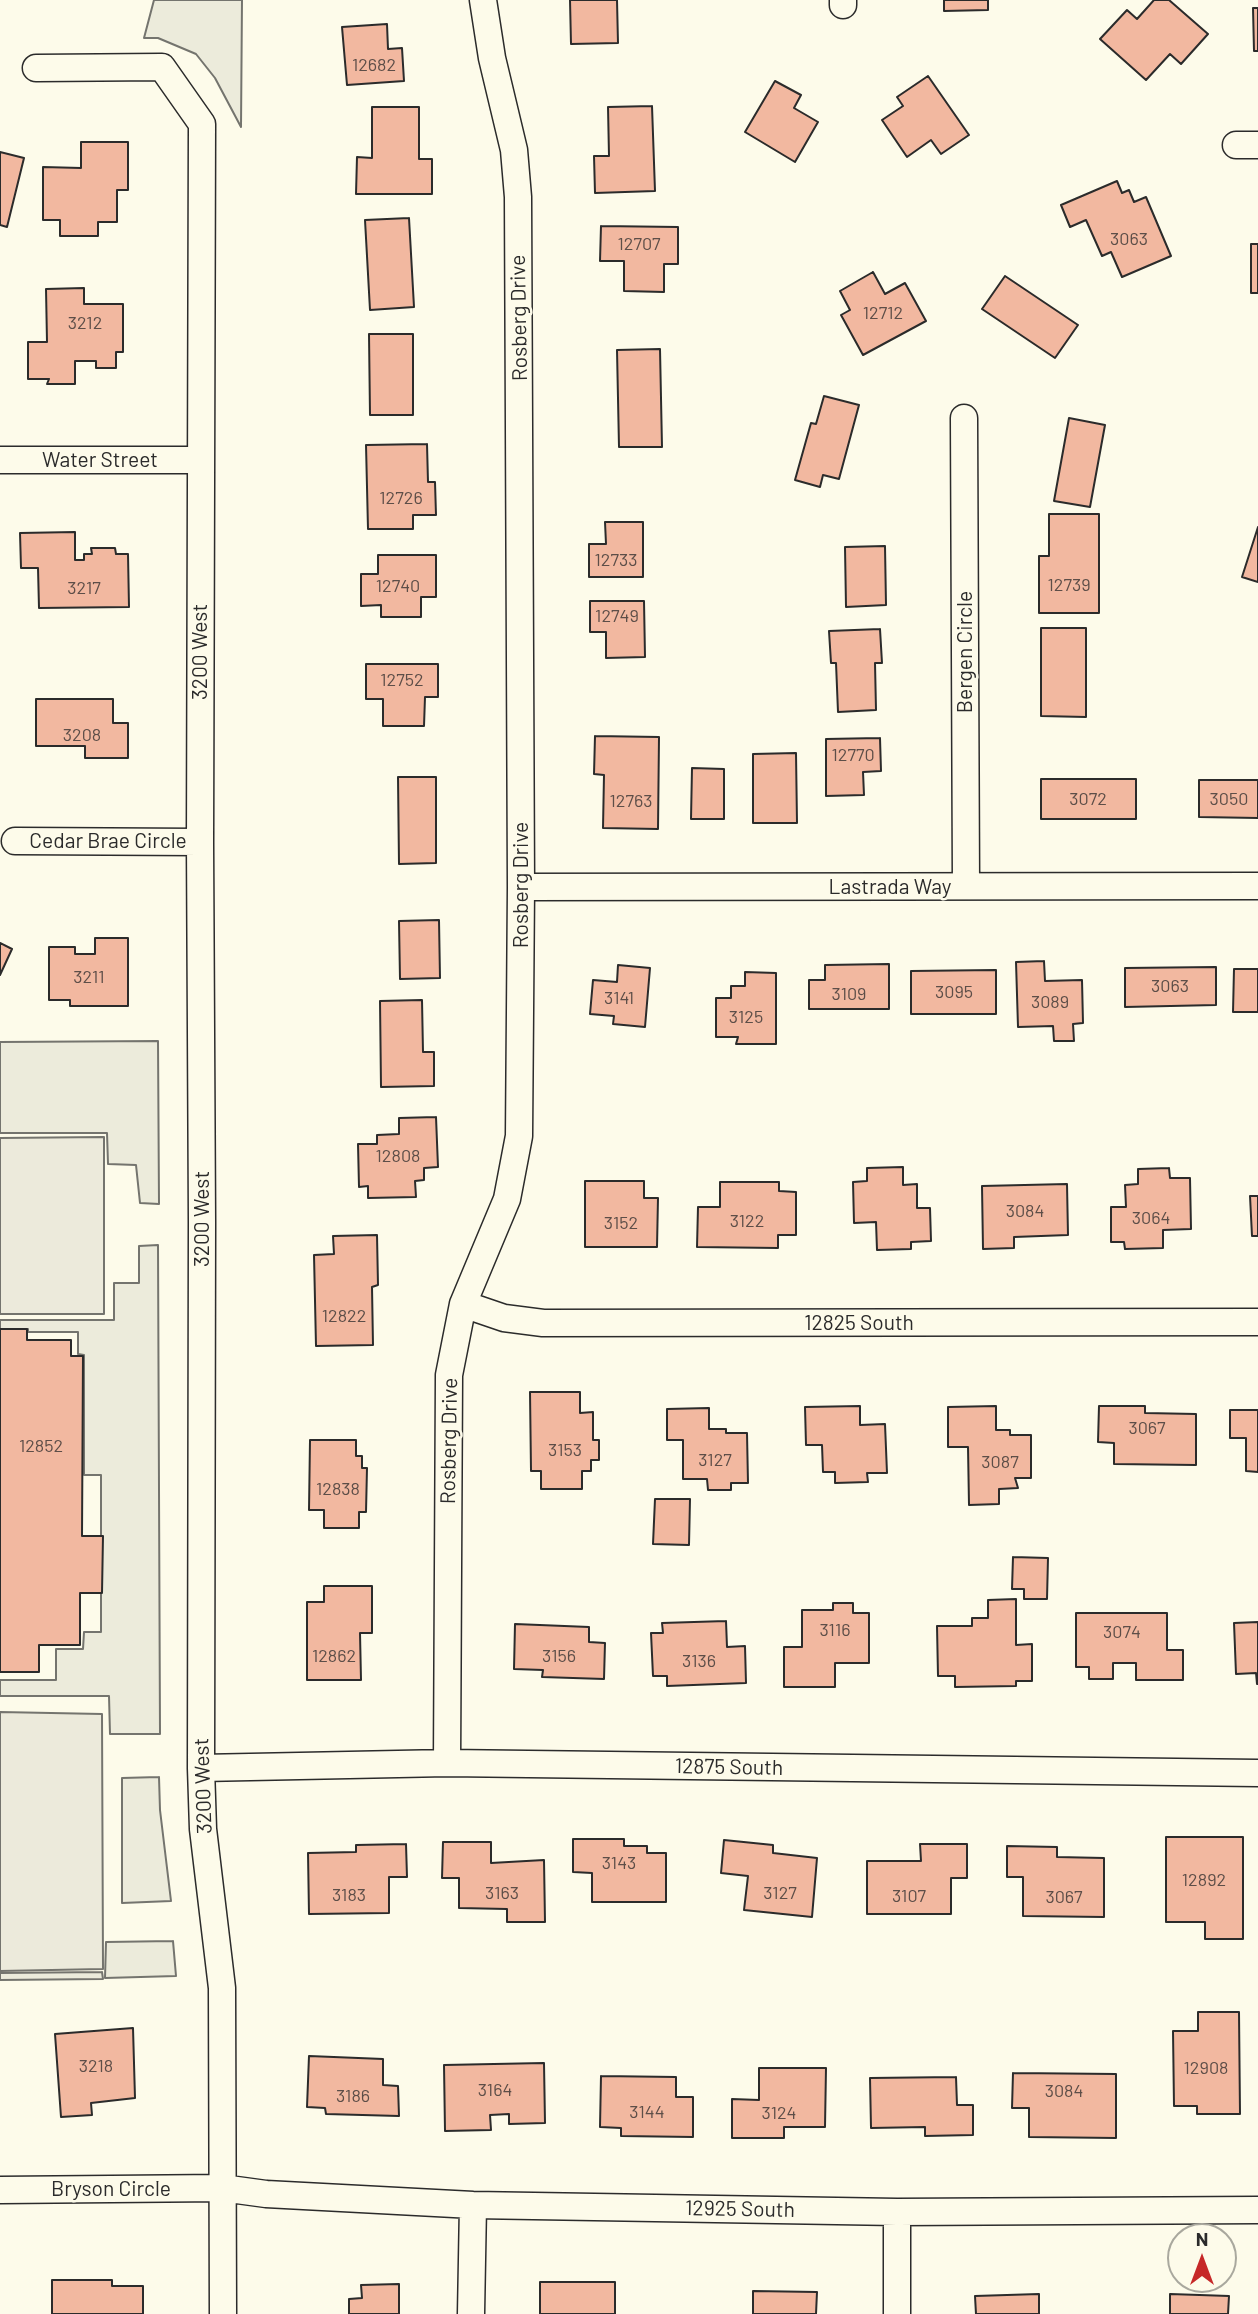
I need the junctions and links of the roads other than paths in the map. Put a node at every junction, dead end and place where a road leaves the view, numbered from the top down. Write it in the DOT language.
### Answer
graph roads {
  1 [pos="483,0"];
  2 [pos="36,68"];
  3 [pos="964,418"];
  4 [pos="0,460"];
  5 [pos="201,460"];
  6 [pos="15,841"];
  7 [pos="200,842"];
  8 [pos="966,886"];
  9 [pos="1258,886"];
  10 [pos="521,887"];
  11 [pos="464,1304"];
  12 [pos="1258,1322"];
  13 [pos="447,1763"];
  14 [pos="201,1768"];
  15 [pos="1258,1773"];
  16 [pos="222,2188"];
  17 [pos="0,2190"];
  18 [pos="473,2205"];
  19 [pos="1258,2210"];
  20 [pos="897,2211"];
  21 [pos="223,2314"];
  22 [pos="471,2314"];
  23 [pos="897,2314"];
  1 -- 10 [label="street, Rosberg Drive"];
  2 -- 5 [label="street, 3200 West"];
  3 -- 8 [label="street, Bergen Circle"];
  4 -- 5 [label="street, Water Street"];
  5 -- 7 [label="street, 3200 West"];
  6 -- 7 [label="street, Cedar Brae Circle"];
  7 -- 14 [label="street, 3200 West"];
  8 -- 9 [label="street, Lastrada Way"];
  8 -- 10 [label="street, Lastrada Way"];
  10 -- 11 [label="street, Rosberg Drive"];
  11 -- 12 [label="street, 12825 South"];
  11 -- 13 [label="street, Rosberg Drive"];
  13 -- 14 [label="street, 12875 South"];
  13 -- 15 [label="street, 12875 South"];
  14 -- 16 [label="street, 3200 West"];
  16 -- 17 [label="street, Bryson Circle"];
  16 -- 18 [label="street, 12925 South"];
  16 -- 21 [label="street, 3200 West"];
  18 -- 20 [label="street, 12925 South"];
  18 -- 22 [label="street"];
  19 -- 20 [label="street, 12925 South"];
  20 -- 23 [label="street"];
}
